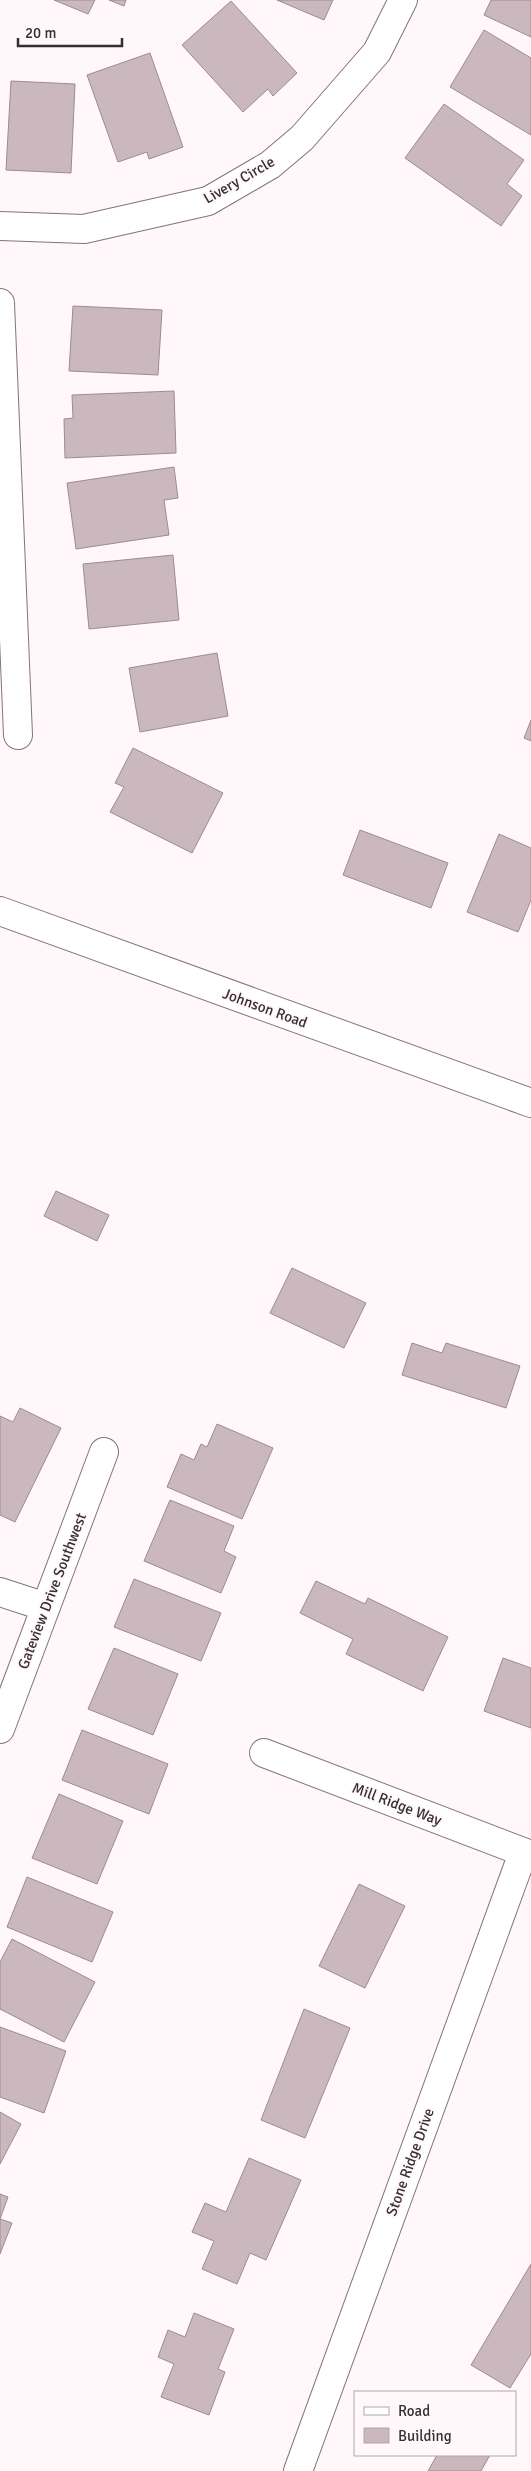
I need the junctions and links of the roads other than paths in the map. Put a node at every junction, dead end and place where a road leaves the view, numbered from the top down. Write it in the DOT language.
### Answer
graph roads {
  1 [pos="403,0"];
  2 [pos="0,226"];
  3 [pos="0,304"];
  4 [pos="18,734"];
  5 [pos="0,912"];
  6 [pos="531,1103"];
  7 [pos="104,1452"];
  8 [pos="0,1592"];
  9 [pos="46,1607"];
  10 [pos="0,1729"];
  11 [pos="264,1752"];
  12 [pos="527,1854"];
  13 [pos="298,2471"];
  1 -- 2 [label="street, Livery Circle"];
  3 -- 4 [label="street"];
  5 -- 6 [label="street, Johnson Road"];
  7 -- 9 [label="street, Gateview Drive Southwest"];
  8 -- 9 [label="street"];
  9 -- 10 [label="street, Gateview Drive Southwest"];
  11 -- 12 [label="street, Mill Ridge Way"];
  12 -- 13 [label="street, Stone Ridge Drive"];
}
